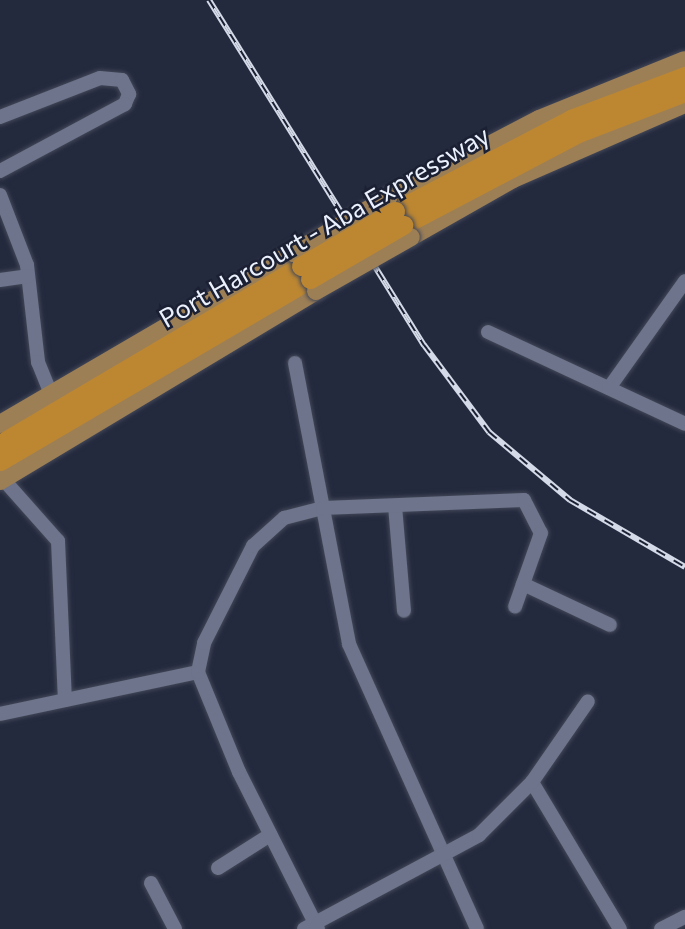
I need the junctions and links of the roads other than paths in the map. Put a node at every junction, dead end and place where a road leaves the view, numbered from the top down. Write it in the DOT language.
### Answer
graph roads {
  1 [pos="685,60"];
  2 [pos="685,76"];
  3 [pos="685,92"];
  4 [pos="685,104"];
  5 [pos="0,117"];
  6 [pos="0,171"];
  7 [pos="0,195"];
  8 [pos="399,218"];
  9 [pos="305,272"];
  10 [pos="28,276"];
  11 [pos="0,280"];
  12 [pos="685,281"];
  13 [pos="488,332"];
  14 [pos="295,363"];
  15 [pos="609,388"];
  16 [pos="51,394"];
  17 [pos="0,424"];
  18 [pos="685,424"];
  19 [pos="0,444"];
  20 [pos="1,473"];
  21 [pos="394,506"];
  22 [pos="323,508"];
  23 [pos="523,584"];
  24 [pos="515,607"];
  25 [pos="404,611"];
  26 [pos="610,625"];
  27 [pos="198,672"];
  28 [pos="65,700"];
  29 [pos="588,701"];
  30 [pos="0,714"];
  31 [pos="532,782"];
  32 [pos="270,835"];
  33 [pos="445,857"];
  34 [pos="218,868"];
  35 [pos="151,883"];
  36 [pos="685,917"];
  37 [pos="312,927"];
  38 [pos="175,929"];
  39 [pos="477,929"];
  40 [pos="620,929"];
  41 [pos="661,929"];
  1 -- 8 [label="main road"];
  2 -- 8 [label="highway, Port Harcourt - Aba Expressway"];
  3 -- 8 [label="highway, Port Harcourt - Aba Expressway"];
  4 -- 8 [label="main road"];
  5 -- 6 [label="street"];
  7 -- 10 [label="street"];
  8 -- 9 [label="highway, Port Harcourt - Aba Expressway, bridge"];
  8 -- 9 [label="main road, bridge"];
  9 -- 16 [label="main road"];
  9 -- 19 [label="highway, Port Harcourt - Aba Expressway"];
  9 -- 20 [label="highway, Port Harcourt - Aba Expressway"];
  10 -- 11 [label="street"];
  10 -- 16 [label="street"];
  12 -- 15 [label="street"];
  13 -- 15 [label="street"];
  14 -- 22 [label="street"];
  15 -- 18 [label="street"];
  16 -- 17 [label="main road"];
  20 -- 28 [label="street"];
  21 -- 22 [label="street"];
  21 -- 23 [label="street"];
  21 -- 25 [label="street"];
  22 -- 27 [label="street"];
  22 -- 33 [label="street"];
  23 -- 24 [label="street"];
  23 -- 26 [label="street"];
  27 -- 28 [label="street"];
  27 -- 32 [label="street"];
  28 -- 30 [label="street"];
  29 -- 31 [label="street"];
  31 -- 33 [label="street"];
  31 -- 40 [label="street"];
  32 -- 34 [label="street"];
  32 -- 37 [label="street"];
  33 -- 37 [label="street"];
  33 -- 39 [label="street"];
  35 -- 38 [label="street"];
  36 -- 41 [label="street"];
}
